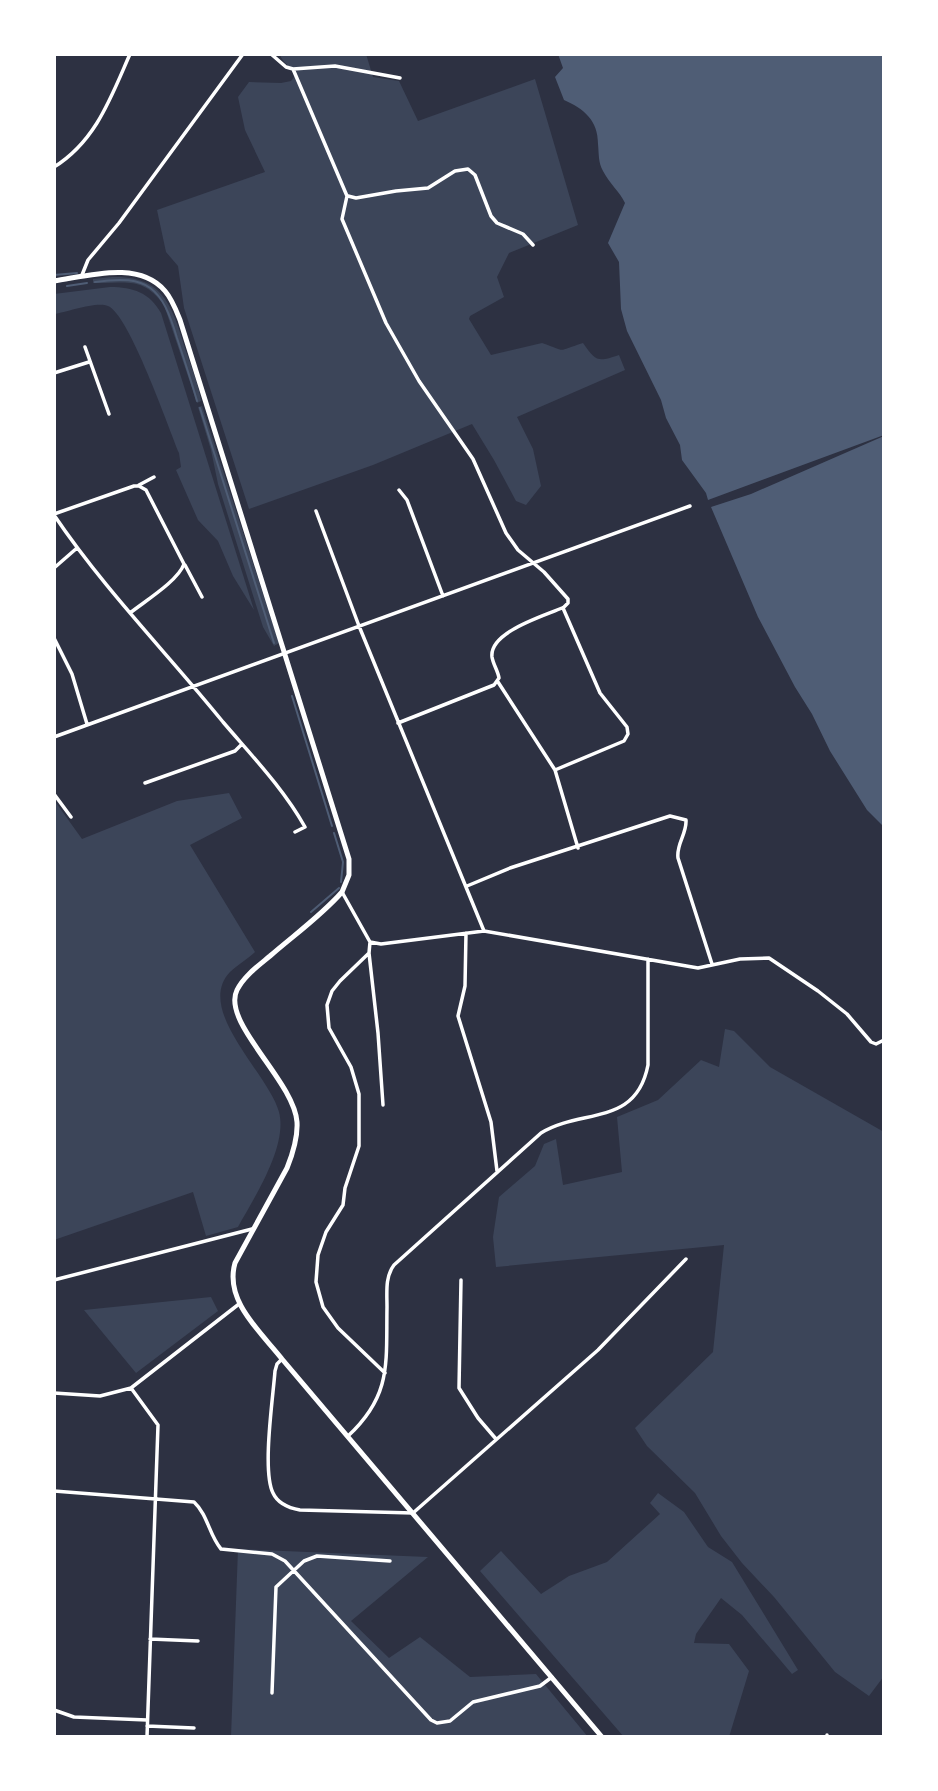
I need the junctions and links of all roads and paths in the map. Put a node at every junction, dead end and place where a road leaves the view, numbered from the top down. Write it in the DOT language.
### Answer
graph roads {
  1 [pos="131,54"];
  2 [pos="243,54"];
  3 [pos="271,54"];
  4 [pos="293,69"];
  5 [pos="400,78"];
  6 [pos="54,167"];
  7 [pos="347,196"];
  8 [pos="533,245"];
  9 [pos="82,277"];
  10 [pos="54,281"];
  11 [pos="85,347"];
  12 [pos="89,362"];
  13 [pos="54,373"];
  14 [pos="109,414"];
  15 [pos="154,477"];
  16 [pos="137,486"];
  17 [pos="399,490"];
  18 [pos="690,506"];
  19 [pos="316,511"];
  20 [pos="54,515"];
  21 [pos="77,548"];
  22 [pos="532,562"];
  23 [pos="184,564"];
  24 [pos="54,568"];
  25 [pos="443,596"];
  26 [pos="202,597"];
  27 [pos="563,608"];
  28 [pos="130,613"];
  29 [pos="359,626"];
  30 [pos="54,638"];
  31 [pos="285,652"];
  32 [pos="498,682"];
  33 [pos="192,686"];
  34 [pos="398,723"];
  35 [pos="88,725"];
  36 [pos="54,737"];
  37 [pos="242,744"];
  38 [pos="555,770"];
  39 [pos="145,783"];
  40 [pos="54,794"];
  41 [pos="71,817"];
  42 [pos="295,832"];
  43 [pos="578,848"];
  44 [pos="467,886"];
  45 [pos="342,892"];
  46 [pos="484,931"];
  47 [pos="466,933"];
  48 [pos="370,942"];
  49 [pos="369,953"];
  50 [pos="648,959"];
  51 [pos="712,964"];
  52 [pos="884,1040"];
  53 [pos="383,1105"];
  54 [pos="497,1171"];
  55 [pos="254,1229"];
  56 [pos="686,1259"];
  57 [pos="54,1280"];
  58 [pos="461,1280"];
  59 [pos="240,1304"];
  60 [pos="282,1359"];
  61 [pos="385,1373"];
  62 [pos="131,1388"];
  63 [pos="54,1393"];
  64 [pos="348,1436"];
  65 [pos="496,1439"];
  66 [pos="54,1491"];
  67 [pos="156,1499"];
  68 [pos="413,1513"];
  69 [pos="390,1561"];
  70 [pos="293,1570"];
  71 [pos="150,1639"];
  72 [pos="198,1641"];
  73 [pos="552,1677"];
  74 [pos="272,1693"];
  75 [pos="54,1710"];
  76 [pos="147,1723"];
  77 [pos="194,1728"];
  78 [pos="147,1737"];
  79 [pos="602,1737"];
  1 -- 6 [label="street"];
  2 -- 9 [label="street"];
  3 -- 4 [label="street"];
  4 -- 5 [label="street"];
  4 -- 7 [label="street"];
  7 -- 8 [label="street"];
  7 -- 22 [label="street"];
  9 -- 10 [label="street"];
  9 -- 31 [label="street"];
  11 -- 12 [label="street"];
  12 -- 13 [label="street"];
  12 -- 14 [label="street"];
  15 -- 16 [label="street"];
  16 -- 20 [label="street"];
  16 -- 23 [label="street"];
  17 -- 25 [label="street"];
  18 -- 22 [label="street"];
  19 -- 29 [label="street"];
  20 -- 21 [label="street"];
  21 -- 24 [label="street"];
  21 -- 28 [label="street"];
  22 -- 25 [label="street"];
  22 -- 27 [label="street"];
  23 -- 26 [label="street"];
  23 -- 28 [label="street"];
  25 -- 29 [label="street"];
  27 -- 32 [label="street"];
  27 -- 38 [label="street"];
  28 -- 33 [label="street"];
  29 -- 31 [label="street"];
  29 -- 34 [label="street"];
  30 -- 35 [label="street"];
  31 -- 33 [label="street"];
  31 -- 45 [label="street"];
  32 -- 34 [label="street"];
  32 -- 38 [label="street"];
  33 -- 35 [label="street"];
  33 -- 37 [label="street"];
  34 -- 44 [label="street"];
  35 -- 36 [label="street"];
  37 -- 39 [label="street"];
  37 -- 42 [label="street"];
  38 -- 43 [label="street"];
  40 -- 41 [label="street"];
  43 -- 44 [label="street"];
  43 -- 51 [label="street"];
  44 -- 46 [label="street"];
  45 -- 48 [label="street"];
  45 -- 55 [label="street"];
  46 -- 47 [label="street"];
  46 -- 50 [label="street"];
  47 -- 48 [label="street"];
  47 -- 54 [label="street"];
  48 -- 49 [label="street"];
  49 -- 53 [label="street"];
  49 -- 61 [label="street"];
  50 -- 51 [label="street"];
  50 -- 54 [label="street"];
  51 -- 52 [label="street"];
  54 -- 61 [label="street"];
  55 -- 57 [label="street"];
  55 -- 59 [label="street"];
  56 -- 65 [label="street"];
  58 -- 65 [label="street"];
  59 -- 60 [label="street"];
  59 -- 62 [label="street"];
  60 -- 64 [label="street"];
  60 -- 68 [label="street"];
  61 -- 64 [label="street"];
  62 -- 63 [label="street"];
  62 -- 67 [label="street"];
  64 -- 68 [label="street"];
  65 -- 68 [label="street"];
  66 -- 67 [label="street"];
  67 -- 70 [label="street"];
  67 -- 71 [label="street"];
  68 -- 73 [label="street"];
  69 -- 70 [label="street"];
  70 -- 73 [label="street"];
  70 -- 74 [label="street"];
  71 -- 72 [label="street"];
  71 -- 76 [label="street"];
  73 -- 79 [label="street"];
  75 -- 76 [label="street"];
  76 -- 77 [label="street"];
  76 -- 78 [label="street"];
}
